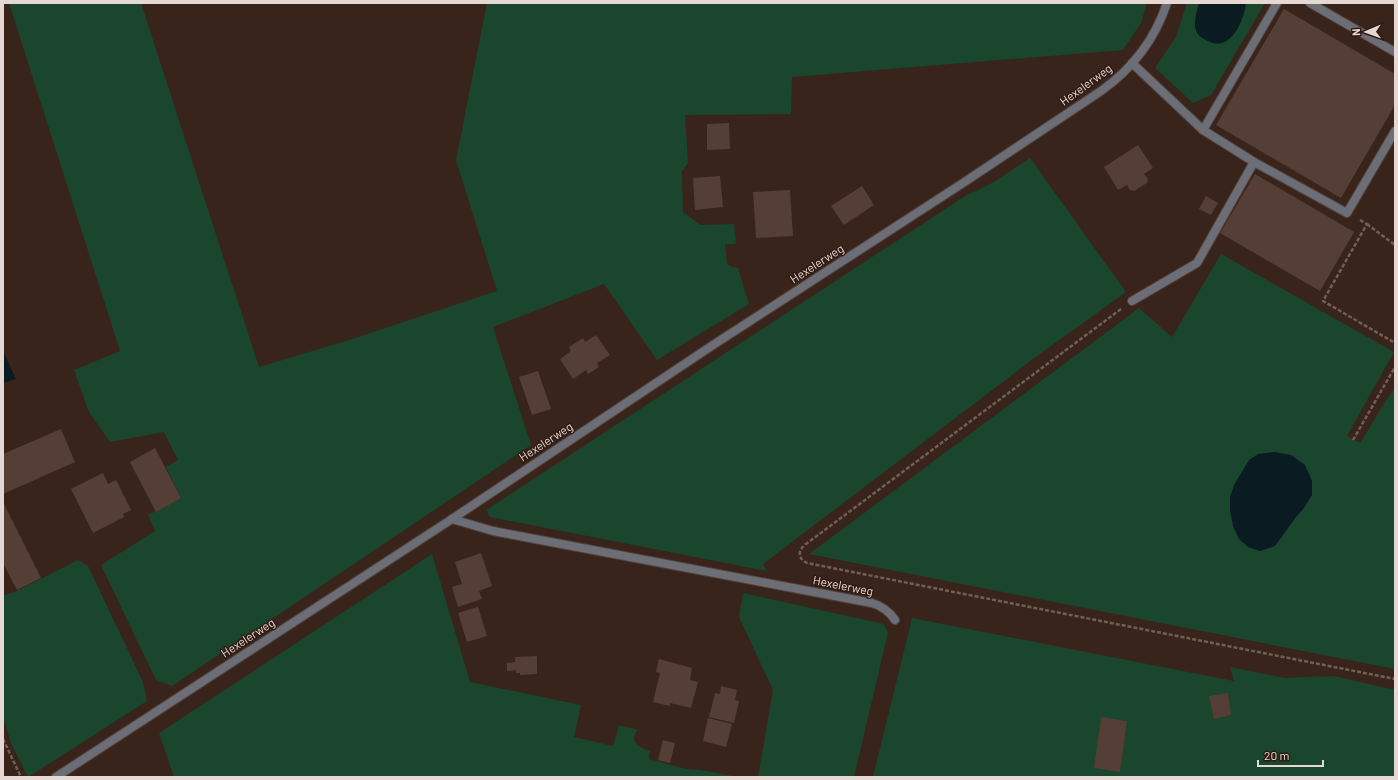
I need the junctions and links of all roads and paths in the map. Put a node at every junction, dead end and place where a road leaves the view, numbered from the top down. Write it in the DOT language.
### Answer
graph roads {
  1 [pos="1167,3"];
  2 [pos="1277,3"];
  3 [pos="1310,3"];
  4 [pos="1395,52"];
  5 [pos="1132,64"];
  6 [pos="1203,130"];
  7 [pos="1395,131"];
  8 [pos="1254,162"];
  9 [pos="1347,213"];
  10 [pos="1367,224"];
  11 [pos="1395,245"];
  12 [pos="1132,301"];
  13 [pos="1395,343"];
  14 [pos="1395,367"];
  15 [pos="1353,440"];
  16 [pos="452,518"];
  17 [pos="895,620"];
  18 [pos="1395,678"];
  19 [pos="3,739"];
  20 [pos="21,777"];
  21 [pos="56,777"];
  1 -- 5 [label="street, Hexelerweg"];
  2 -- 6 [label="street"];
  3 -- 4 [label="street"];
  5 -- 6 [label="street"];
  5 -- 16 [label="street, Hexelerweg"];
  6 -- 8 [label="street"];
  7 -- 9 [label="street"];
  8 -- 9 [label="street"];
  8 -- 12 [label="street"];
  9 -- 10 [label="path"];
  10 -- 11 [label="path"];
  10 -- 13 [label="path"];
  12 -- 18 [label="path"];
  14 -- 15 [label="path"];
  16 -- 17 [label="street, Hexelerweg"];
  16 -- 21 [label="street, Hexelerweg"];
  19 -- 20 [label="path"];
}
